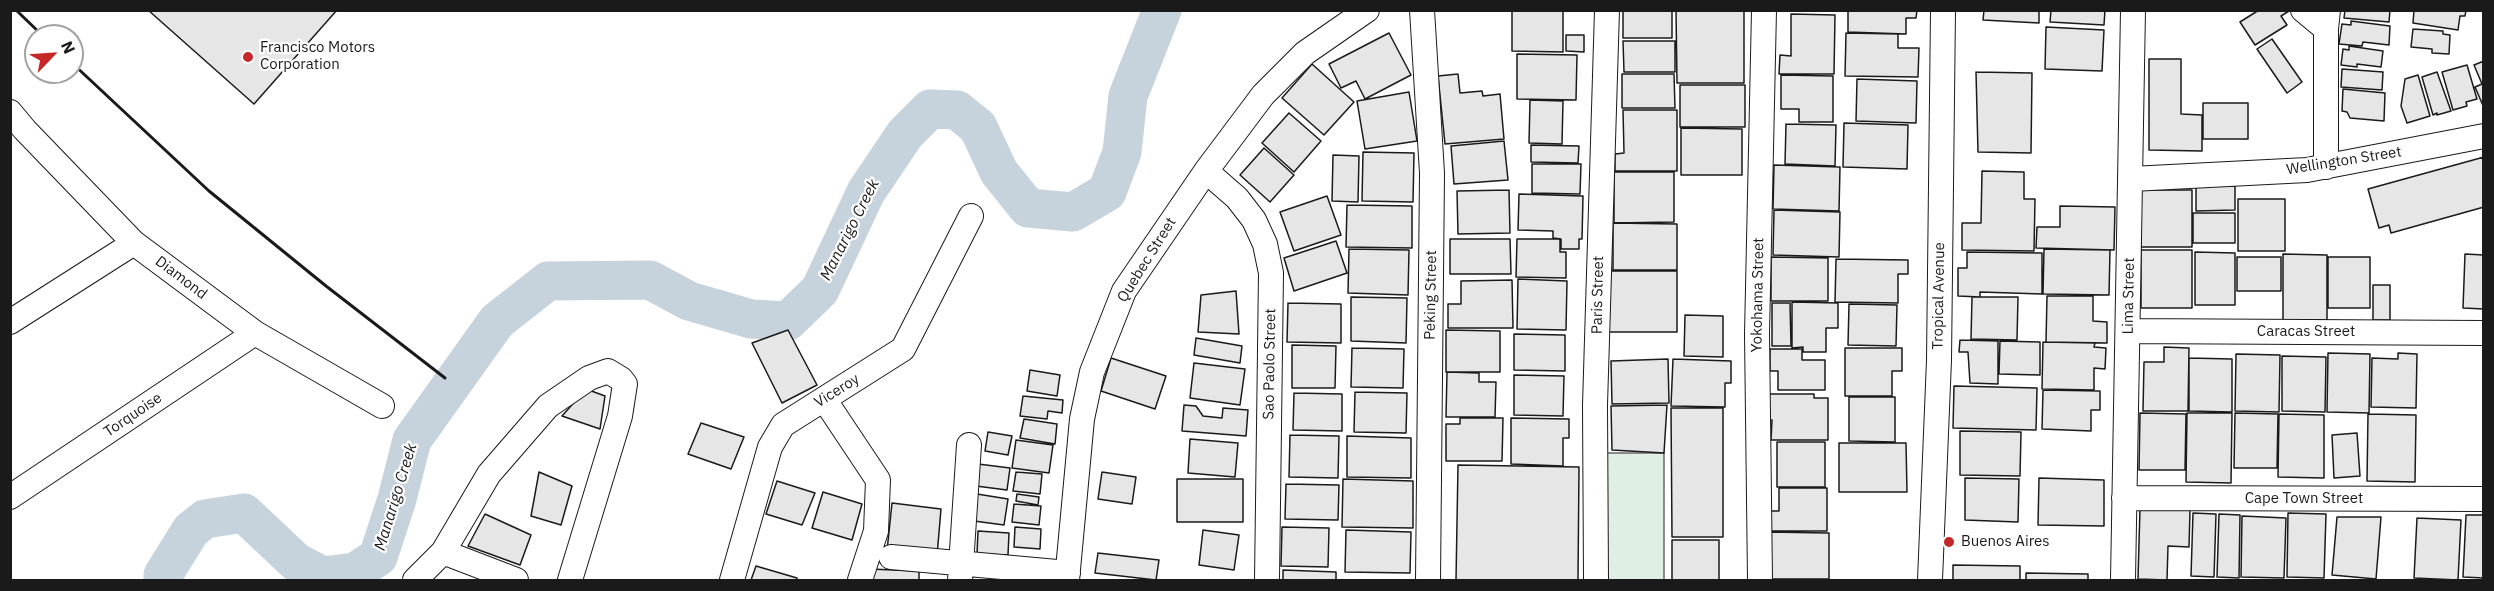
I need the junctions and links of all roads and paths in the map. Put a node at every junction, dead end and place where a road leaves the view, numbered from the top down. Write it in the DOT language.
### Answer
graph roads {
  1 [pos="1367,10"];
  2 [pos="1422,10"];
  3 [pos="1607,10"];
  4 [pos="1764,10"];
  5 [pos="1943,10"];
  6 [pos="2133,10"];
  7 [pos="2303,10"];
  8 [pos="2327,20"];
  9 [pos="16,128"];
  10 [pos="2484,136"];
  11 [pos="2326,167"];
  12 [pos="1206,171"];
  13 [pos="2131,178"];
  14 [pos="971,216"];
  15 [pos="134,243"];
  16 [pos="10,322"];
  17 [pos="2128,331"];
  18 [pos="255,333"];
  19 [pos="2484,333"];
  20 [pos="824,399"];
  21 [pos="382,406"];
  22 [pos="969,445"];
  23 [pos="10,497"];
  24 [pos="2124,498"];
  25 [pos="2484,500"];
  26 [pos="443,552"];
  27 [pos="891,557"];
  28 [pos="960,572"];
  29 [pos="1067,577"];
  30 [pos="415,580"];
  31 [pos="516,580"];
  32 [pos="570,580"];
  33 [pos="732,580"];
  34 [pos="860,580"];
  35 [pos="1268,580"];
  36 [pos="1428,580"];
  37 [pos="1596,580"];
  38 [pos="1760,580"];
  39 [pos="1930,580"];
  40 [pos="2124,580"];
  1 -- 12 [label="street, Quebec Street"];
  2 -- 36 [label="street, Peking Street"];
  3 -- 37 [label="street, Paris Street"];
  4 -- 38 [label="street, Yokohama Street"];
  5 -- 39 [label="street, Tropical Avenue"];
  6 -- 13 [label="street, Lima Street"];
  7 -- 8 [label="street"];
  8 -- 11 [label="street"];
  9 -- 15 [label="street, Diamond"];
  10 -- 11 [label="street, Wellington Street"];
  11 -- 13 [label="street, Wellington Street"];
  12 -- 29 [label="street, Quebec Street"];
  12 -- 35 [label="street, Sao Paolo Street"];
  13 -- 17 [label="street, Lima Street"];
  14 -- 20 [label="street, Viceroy"];
  15 -- 16 [label="street"];
  15 -- 18 [label="street, Diamond"];
  17 -- 19 [label="street, Caracas Street"];
  17 -- 24 [label="street, Lima Street"];
  18 -- 21 [label="street, Diamond"];
  18 -- 23 [label="street, Torquoise"];
  20 -- 33 [label="street, Viceroy"];
  20 -- 34 [label="street"];
  22 -- 28 [label="street"];
  24 -- 25 [label="street, Cape Town Street"];
  24 -- 40 [label="street, Lima Street"];
  26 -- 30 [label="street"];
  26 -- 31 [label="street"];
  26 -- 32 [label="street"];
  27 -- 28 [label="street"];
  28 -- 29 [label="street"];
}
